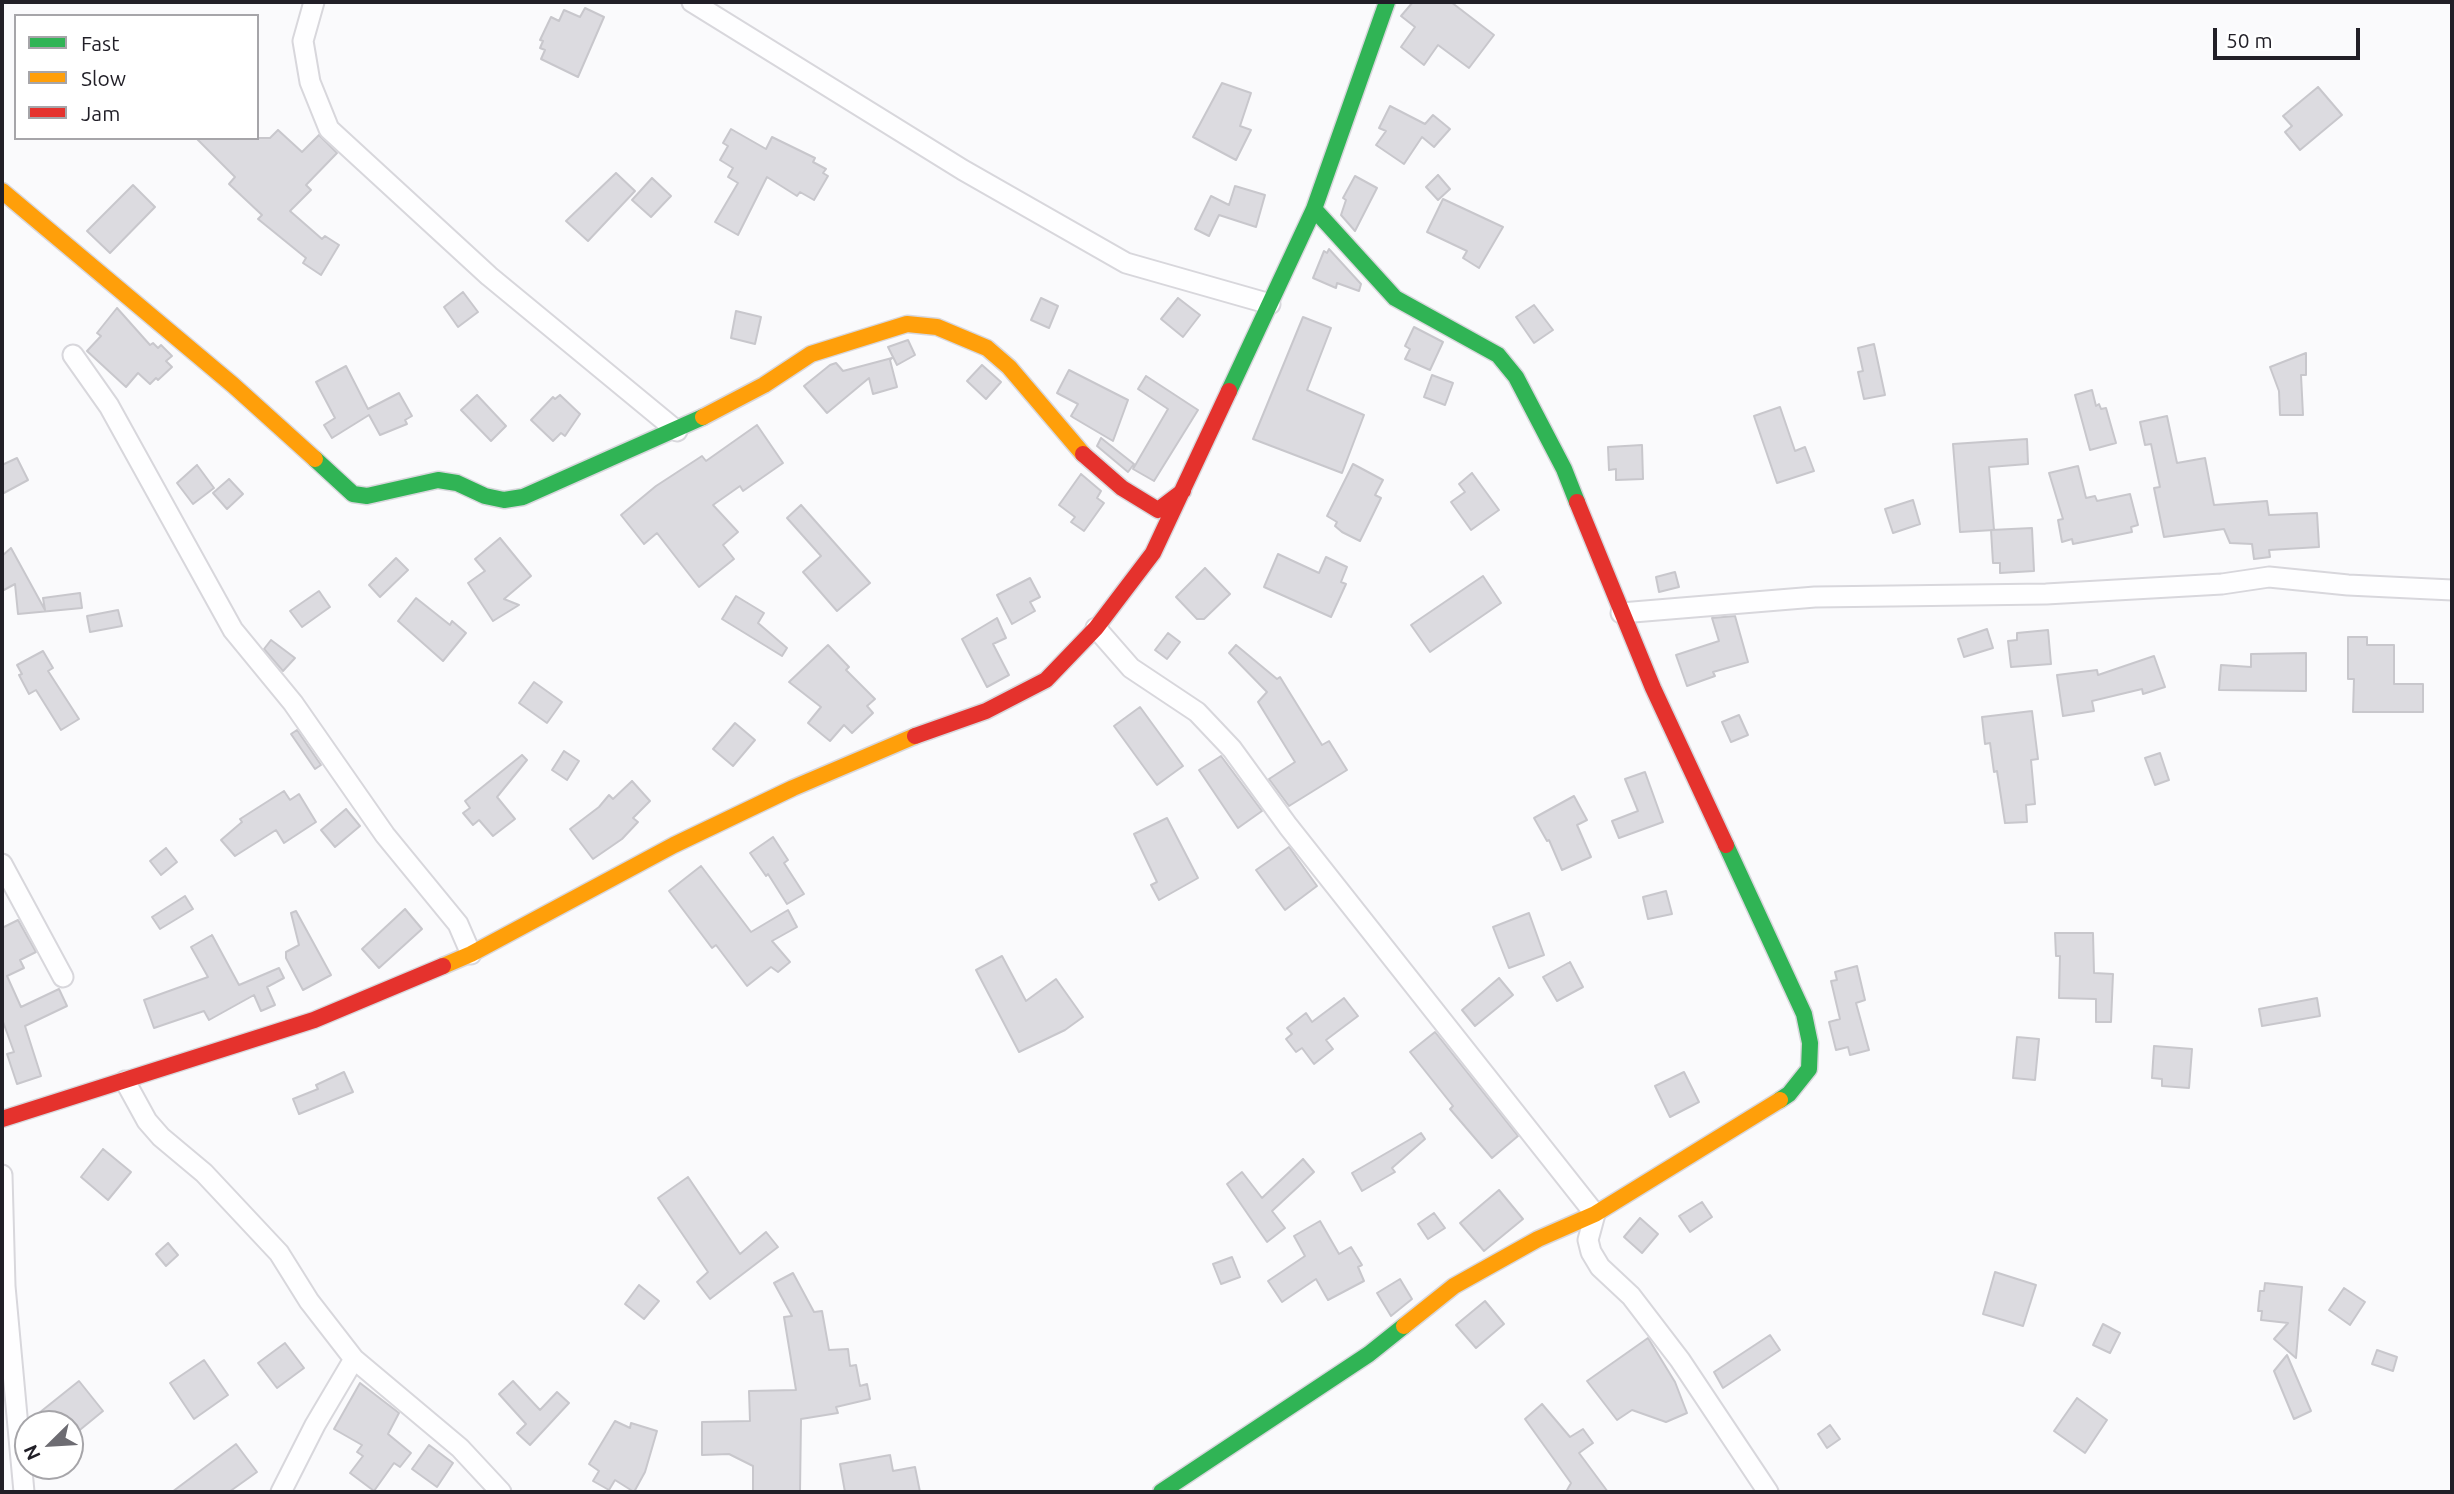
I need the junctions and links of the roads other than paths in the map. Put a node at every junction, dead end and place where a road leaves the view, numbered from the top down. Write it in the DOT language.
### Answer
graph roads {
  1 [pos="314,2"];
  2 [pos="692,2"];
  3 [pos="1387,2"];
  4 [pos="2,191"];
  5 [pos="1314,209"];
  6 [pos="1270,304"];
  7 [pos="74,355"];
  8 [pos="677,431"];
  9 [pos="1185,490"];
  10 [pos="2452,590"];
  11 [pos="1621,613"];
  12 [pos="1096,628"];
  13 [pos="2,864"];
  14 [pos="471,954"];
  15 [pos="62,976"];
  16 [pos="125,1081"];
  17 [pos="2,1119"];
  18 [pos="2,1175"];
  19 [pos="1595,1214"];
  20 [pos="354,1359"];
  21 [pos="24,1492"];
  22 [pos="282,1492"];
  23 [pos="501,1492"];
  24 [pos="1161,1492"];
  25 [pos="1768,1492"];
  1 -- 8 [label="street"];
  2 -- 6 [label="street"];
  3 -- 5 [label="street"];
  4 -- 8 [label="street"];
  5 -- 6 [label="street"];
  5 -- 11 [label="street"];
  6 -- 9 [label="street"];
  7 -- 14 [label="street"];
  8 -- 9 [label="street"];
  9 -- 12 [label="street"];
  10 -- 11 [label="street"];
  11 -- 19 [label="street"];
  12 -- 14 [label="street"];
  12 -- 19 [label="street"];
  13 -- 15 [label="street"];
  14 -- 16 [label="street"];
  16 -- 17 [label="street"];
  16 -- 20 [label="street"];
  18 -- 21 [label="street"];
  19 -- 24 [label="street"];
  19 -- 25 [label="street"];
  20 -- 22 [label="street"];
  20 -- 23 [label="street"];
}
